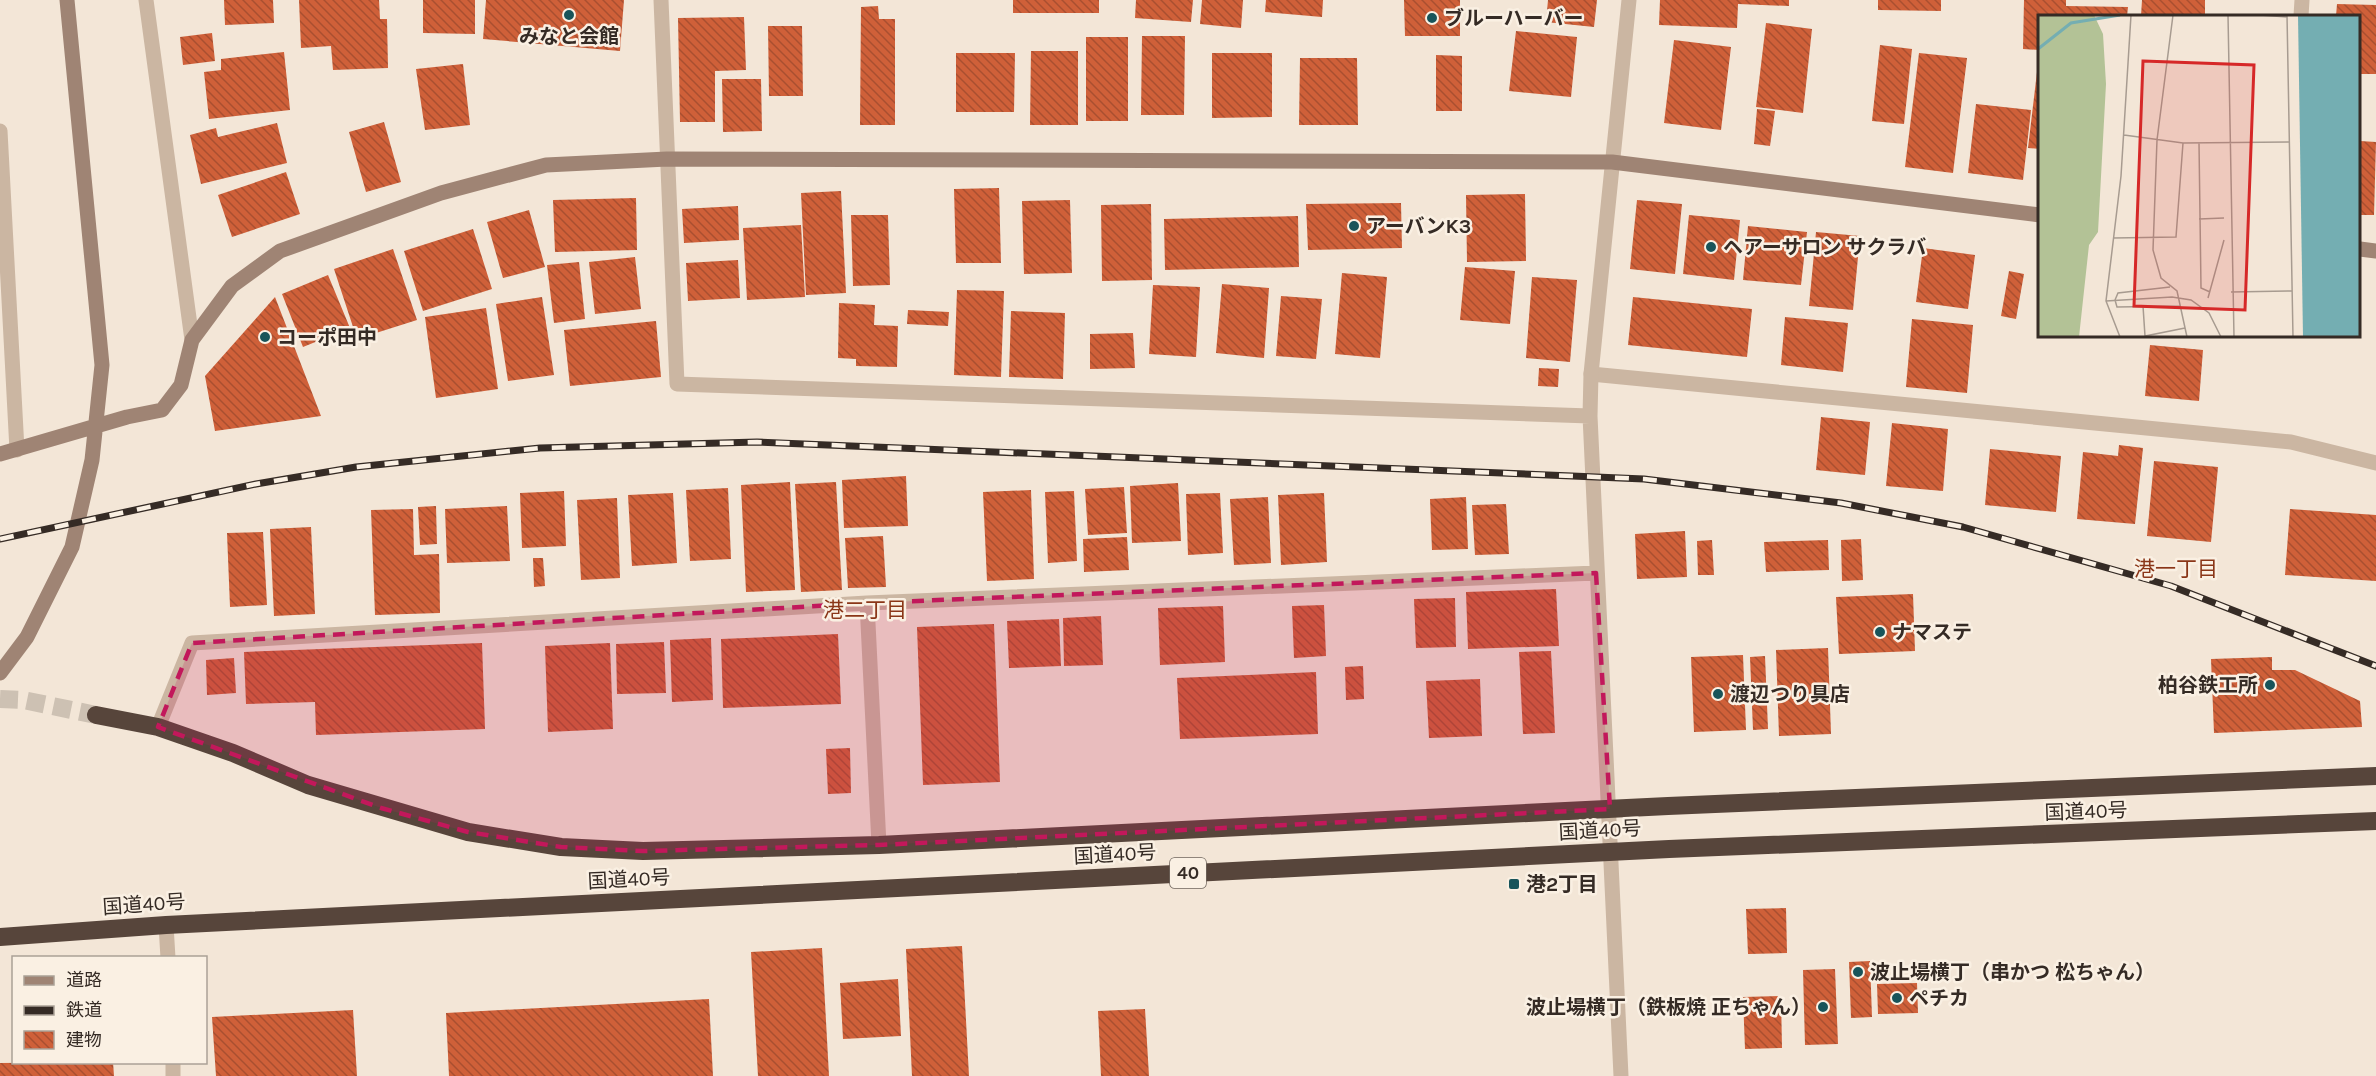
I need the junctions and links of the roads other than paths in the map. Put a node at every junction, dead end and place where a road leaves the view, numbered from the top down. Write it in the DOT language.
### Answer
graph roads {
  1 [pos="67,0"];
  2 [pos="146,0"];
  3 [pos="661,0"];
  4 [pos="1629,0"];
  5 [pos="2302,0"];
  6 [pos="2301,15"];
  7 [pos="0,131"];
  8 [pos="667,159"];
  9 [pos="1612,162"];
  10 [pos="2038,215"];
  11 [pos="2361,249"];
  12 [pos="2376,251"];
  13 [pos="192,340"];
  14 [pos="1591,374"];
  15 [pos="1590,416"];
  16 [pos="17,450"];
  17 [pos="0,454"];
  18 [pos="2376,464"];
  19 [pos="1596,573"];
  20 [pos="867,603"];
  21 [pos="0,673"];
  22 [pos="96,715"];
  23 [pos="158,727"];
  24 [pos="2376,776"];
  25 [pos="1610,808"];
  26 [pos="2376,820"];
  27 [pos="879,845"];
  28 [pos="1611,852"];
  29 [pos="166,925"];
  30 [pos="0,937"];
  31 [pos="168,956"];
  32 [pos="1621,1076"];
  1 -- 21 [label="street"];
  2 -- 13 [label="street"];
  3 -- 8 [label="street"];
  4 -- 9 [label="street"];
  5 -- 6 [label="street"];
  7 -- 16 [label="street"];
  8 -- 9 [label="street"];
  8 -- 13 [label="street"];
  8 -- 15 [label="street"];
  9 -- 10 [label="street"];
  9 -- 14 [label="street"];
  11 -- 12 [label="street"];
  13 -- 16 [label="street"];
  14 -- 15 [label="street"];
  14 -- 18 [label="street"];
  15 -- 19 [label="street"];
  16 -- 17 [label="street"];
  19 -- 20 [label="street"];
  19 -- 25 [label="street"];
  20 -- 23 [label="street"];
  20 -- 27 [label="street"];
  22 -- 23 [label="highway, 国道40号 / 40"];
  23 -- 27 [label="highway, 国道40号 / 40"];
  24 -- 25 [label="highway, 国道40号 / 40"];
  25 -- 27 [label="highway, 国道40号 / 40"];
  25 -- 28 [label="street"];
  26 -- 28 [label="highway, 国道40号 / 40"];
  28 -- 29 [label="highway, 国道40号 / 40"];
  28 -- 32 [label="street"];
  29 -- 30 [label="highway, 国道40号 / 40"];
  29 -- 31 [label="street"];
}
